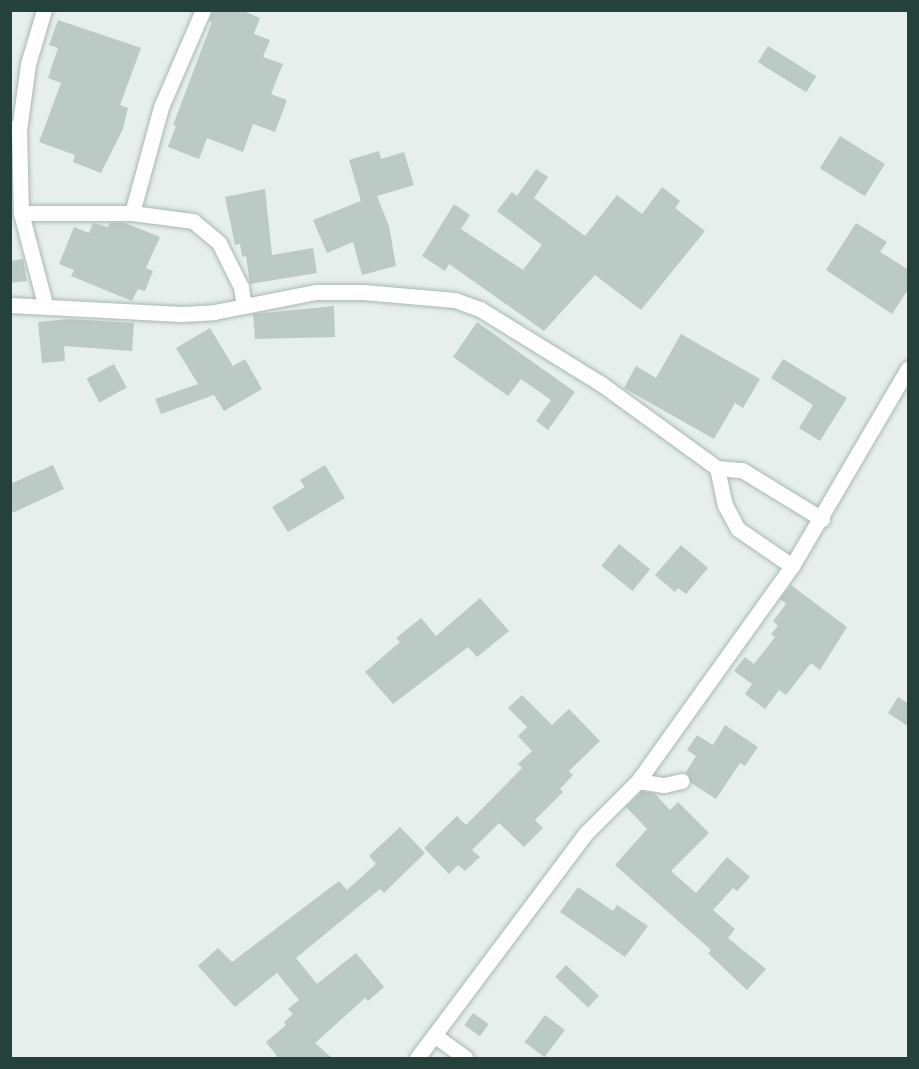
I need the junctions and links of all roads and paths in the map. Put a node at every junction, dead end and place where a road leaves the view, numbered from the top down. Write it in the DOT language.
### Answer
graph roads {
  1 [pos="203,10"];
  2 [pos="40,12"];
  3 [pos="15,129"];
  4 [pos="21,213"];
  5 [pos="132,213"];
  6 [pos="45,304"];
  7 [pos="10,305"];
  8 [pos="244,306"];
  9 [pos="909,369"];
  10 [pos="717,468"];
  11 [pos="822,519"];
  12 [pos="792,566"];
  13 [pos="639,781"];
  14 [pos="682,781"];
  15 [pos="434,1035"];
  16 [pos="417,1059"];
  17 [pos="466,1059"];
  1 -- 5 [label="street"];
  2 -- 3 [label="street"];
  3 -- 4 [label="street"];
  4 -- 5 [label="street"];
  4 -- 6 [label="street"];
  5 -- 8 [label="street"];
  6 -- 7 [label="street"];
  6 -- 8 [label="street"];
  8 -- 10 [label="street"];
  9 -- 11 [label="street"];
  10 -- 11 [label="street"];
  10 -- 12 [label="street"];
  11 -- 12 [label="street"];
  12 -- 13 [label="street"];
  13 -- 14 [label="street"];
  13 -- 15 [label="street"];
  15 -- 16 [label="street"];
  15 -- 17 [label="street"];
}
